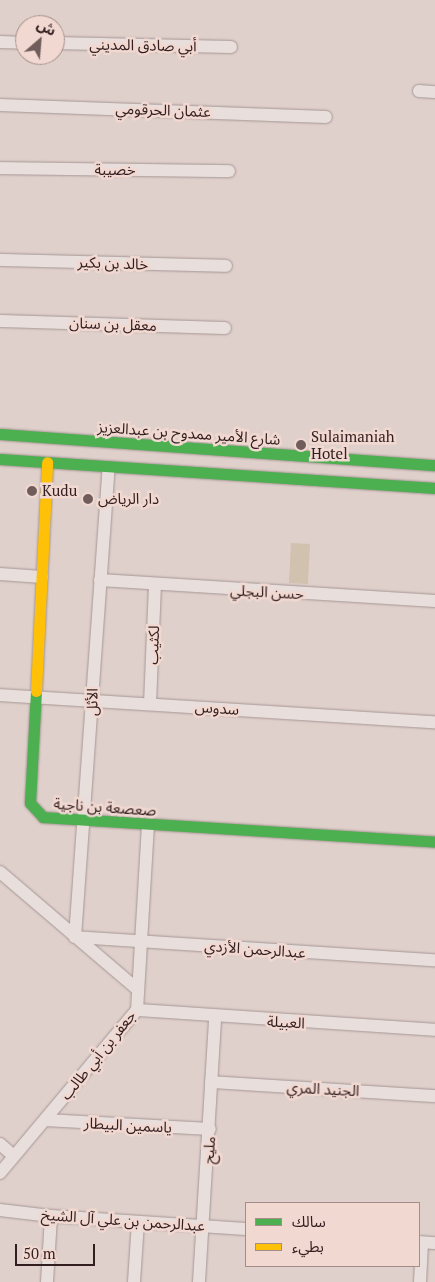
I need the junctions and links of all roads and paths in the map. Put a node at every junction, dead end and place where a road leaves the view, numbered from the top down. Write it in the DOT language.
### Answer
graph roads {
  1 [pos="0,42"];
  2 [pos="15,43"];
  3 [pos="65,43"];
  4 [pos="232,47"];
  5 [pos="419,91"];
  6 [pos="435,92"];
  7 [pos="0,105"];
  8 [pos="326,116"];
  9 [pos="0,168"];
  10 [pos="229,171"];
  11 [pos="0,260"];
  12 [pos="226,266"];
  13 [pos="0,321"];
  14 [pos="226,328"];
  15 [pos="0,434"];
  16 [pos="0,459"];
  17 [pos="47,462"];
  18 [pos="435,465"];
  19 [pos="109,468"];
  20 [pos="435,488"];
  21 [pos="0,574"];
  22 [pos="42,577"];
  23 [pos="100,580"];
  24 [pos="155,586"];
  25 [pos="435,602"];
  26 [pos="0,695"];
  27 [pos="36,697"];
  28 [pos="91,700"];
  29 [pos="150,704"];
  30 [pos="435,722"];
  31 [pos="86,821"];
  32 [pos="148,825"];
  33 [pos="435,842"];
  34 [pos="0,872"];
  35 [pos="75,937"];
  36 [pos="140,942"];
  37 [pos="435,960"];
  38 [pos="137,989"];
  39 [pos="137,1010"];
  40 [pos="214,1017"];
  41 [pos="435,1030"];
  42 [pos="211,1082"];
  43 [pos="435,1096"];
  44 [pos="45,1120"];
  45 [pos="210,1129"];
  46 [pos="0,1144"];
  47 [pos="14,1156"];
  48 [pos="0,1173"];
  49 [pos="0,1210"];
  50 [pos="51,1216"];
  51 [pos="138,1222"];
  52 [pos="203,1225"];
  53 [pos="245,1229"];
  54 [pos="425,1243"];
  55 [pos="47,1282"];
  56 [pos="134,1282"];
  57 [pos="199,1282"];
  58 [pos="420,1282"];
  1 -- 2 [label="street"];
  3 -- 4 [label="street, أبي صادق المديني"];
  5 -- 6 [label="street"];
  7 -- 8 [label="street, عثمان الحرقومي"];
  9 -- 10 [label="street, خصيبة"];
  11 -- 12 [label="street, خالد بن بكير"];
  13 -- 14 [label="street, معقل بن سنان"];
  15 -- 18 [label="street, شارع الأمير ممدوح بن عبدالعزيز"];
  16 -- 17 [label="street"];
  17 -- 19 [label="street"];
  17 -- 22 [label="street, صعصعة بن ناجية"];
  19 -- 20 [label="street"];
  19 -- 23 [label="street, الأثل"];
  21 -- 22 [label="street"];
  22 -- 27 [label="street, صعصعة بن ناجية"];
  23 -- 24 [label="street, حسن البجلي"];
  23 -- 28 [label="street, الأثل"];
  24 -- 25 [label="street, حسن البجلي"];
  24 -- 29 [label="street, لكثيب"];
  26 -- 27 [label="street, سدوس"];
  27 -- 28 [label="street, سدوس"];
  27 -- 31 [label="street, صعصعة بن ناجية"];
  28 -- 29 [label="street, سدوس"];
  28 -- 31 [label="street, الأثل"];
  29 -- 30 [label="street, سدوس"];
  31 -- 32 [label="street, صعصعة بن ناجية"];
  31 -- 35 [label="street, الأثل"];
  32 -- 33 [label="street, صعصعة بن ناجية"];
  32 -- 36 [label="street, جعفر بن أبي طالب"];
  34 -- 35 [label="street"];
  35 -- 36 [label="street, عبدالرحمن الأزدي"];
  35 -- 38 [label="street"];
  36 -- 37 [label="street, عبدالرحمن الأزدي"];
  36 -- 38 [label="street, جعفر بن أبي طالب"];
  38 -- 39 [label="street, جعفر بن أبي طالب"];
  39 -- 40 [label="street, العبيلة"];
  39 -- 44 [label="street, جعفر بن أبي طالب"];
  40 -- 41 [label="street, العبيلة"];
  40 -- 42 [label="street, مليح"];
  42 -- 43 [label="street, الجنيد المري"];
  42 -- 45 [label="street, مليح"];
  44 -- 45 [label="street, ياسمين البيطار"];
  44 -- 47 [label="street, جعفر بن أبي طالب"];
  45 -- 52 [label="street, مليح"];
  46 -- 47 [label="street"];
  47 -- 48 [label="street, جعفر بن أبي طالب"];
  49 -- 50 [label="street, عبدالرحمن بن علي آل الشيخ"];
  50 -- 51 [label="street, عبدالرحمن بن علي آل الشيخ"];
  50 -- 55 [label="street"];
  51 -- 52 [label="street, عبدالرحمن بن علي آل الشيخ"];
  51 -- 56 [label="street"];
  52 -- 53 [label="street, عبدالرحمن بن علي آل الشيخ"];
  52 -- 57 [label="street, مليح"];
  54 -- 58 [label="street"];
}
